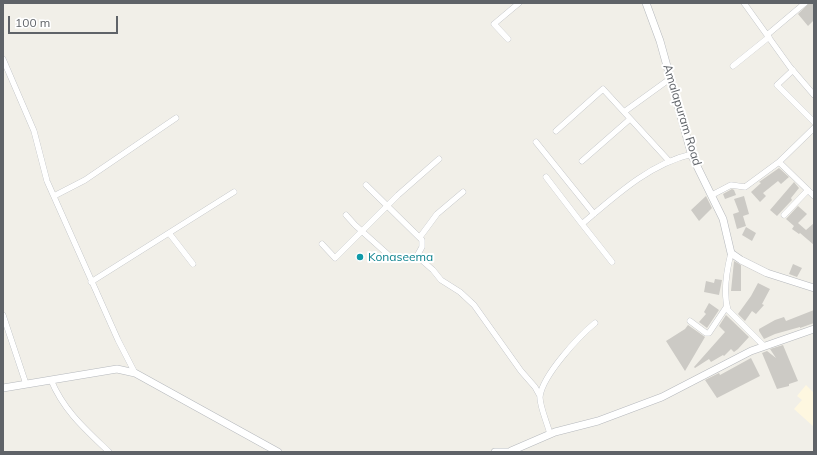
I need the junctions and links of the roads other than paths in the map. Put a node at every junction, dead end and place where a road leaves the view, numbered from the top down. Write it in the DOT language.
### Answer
graph roads {
  1 [pos="519,3"];
  2 [pos="646,3"];
  3 [pos="744,3"];
  4 [pos="805,3"];
  5 [pos="768,36"];
  6 [pos="508,39"];
  7 [pos="3,59"];
  8 [pos="733,66"];
  9 [pos="793,70"];
  10 [pos="671,78"];
  11 [pos="814,95"];
  12 [pos="624,112"];
  13 [pos="176,118"];
  14 [pos="630,119"];
  15 [pos="814,122"];
  16 [pos="814,128"];
  17 [pos="556,131"];
  18 [pos="536,142"];
  19 [pos="692,154"];
  20 [pos="439,159"];
  21 [pos="582,161"];
  22 [pos="669,161"];
  23 [pos="779,162"];
  24 [pos="546,177"];
  25 [pos="366,184"];
  26 [pos="808,190"];
  27 [pos="234,192"];
  28 [pos="463,192"];
  29 [pos="712,195"];
  30 [pos="54,196"];
  31 [pos="814,196"];
  32 [pos="389,206"];
  33 [pos="594,214"];
  34 [pos="346,215"];
  35 [pos="784,215"];
  36 [pos="582,224"];
  37 [pos="362,232"];
  38 [pos="169,233"];
  39 [pos="420,237"];
  40 [pos="322,244"];
  41 [pos="731,253"];
  42 [pos="393,258"];
  43 [pos="612,262"];
  44 [pos="193,264"];
  45 [pos="91,282"];
  46 [pos="814,288"];
  47 [pos="727,306"];
  48 [pos="3,315"];
  49 [pos="690,321"];
  50 [pos="595,323"];
  51 [pos="814,329"];
  52 [pos="764,346"];
  53 [pos="135,373"];
  54 [pos="51,380"];
  55 [pos="26,384"];
  56 [pos="3,388"];
  57 [pos="540,396"];
  58 [pos="550,434"];
  59 [pos="513,451"];
  60 [pos="109,452"];
  61 [pos="278,452"];
  62 [pos="495,452"];
  1 -- 6 [label="street"];
  2 -- 10 [label="street, Amalapuram Road"];
  3 -- 5 [label="street"];
  4 -- 5 [label="street"];
  5 -- 8 [label="street"];
  5 -- 9 [label="street"];
  7 -- 30 [label="street"];
  9 -- 11 [label="street"];
  9 -- 15 [label="street"];
  10 -- 12 [label="street"];
  10 -- 19 [label="street, Amalapuram Road"];
  12 -- 14 [label="street"];
  12 -- 17 [label="street"];
  13 -- 30 [label="street"];
  14 -- 21 [label="street"];
  14 -- 22 [label="street"];
  16 -- 23 [label="street"];
  18 -- 33 [label="street"];
  19 -- 22 [label="street"];
  19 -- 29 [label="street, Amalapuram Road"];
  20 -- 32 [label="street"];
  22 -- 33 [label="street"];
  23 -- 26 [label="street"];
  23 -- 29 [label="street"];
  24 -- 36 [label="street"];
  25 -- 32 [label="street"];
  26 -- 31 [label="street"];
  26 -- 35 [label="street"];
  27 -- 38 [label="street"];
  28 -- 39 [label="street"];
  29 -- 41 [label="street, Amalapuram Road"];
  30 -- 45 [label="street"];
  32 -- 37 [label="street"];
  32 -- 39 [label="street"];
  33 -- 36 [label="street"];
  34 -- 37 [label="street"];
  36 -- 43 [label="street"];
  37 -- 40 [label="street"];
  37 -- 42 [label="street"];
  38 -- 44 [label="street"];
  38 -- 45 [label="street"];
  39 -- 57 [label="street"];
  41 -- 46 [label="street"];
  41 -- 47 [label="street"];
  45 -- 53 [label="street"];
  47 -- 49 [label="street"];
  47 -- 52 [label="street"];
  48 -- 55 [label="street"];
  50 -- 57 [label="street"];
  51 -- 52 [label="street"];
  52 -- 58 [label="street"];
  53 -- 54 [label="street"];
  53 -- 61 [label="street"];
  54 -- 55 [label="street"];
  54 -- 60 [label="street"];
  55 -- 56 [label="street"];
  57 -- 58 [label="street"];
  58 -- 59 [label="street"];
  59 -- 62 [label="street"];
}
